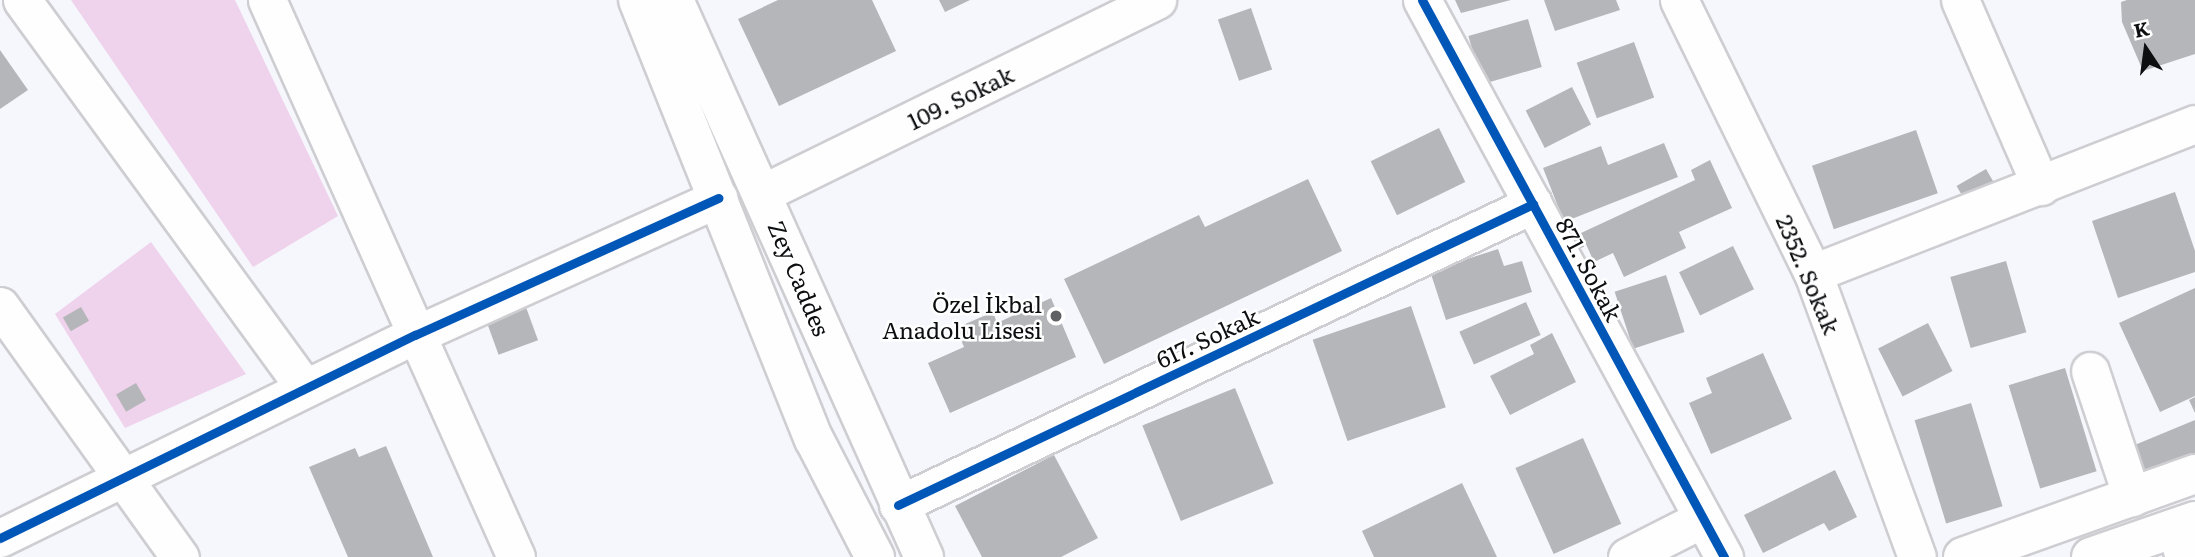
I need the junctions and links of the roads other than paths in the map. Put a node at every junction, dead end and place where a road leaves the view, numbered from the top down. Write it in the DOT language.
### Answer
graph roads {
  1 [pos="22,0"];
  2 [pos="267,0"];
  3 [pos="638,0"];
  4 [pos="674,0"];
  5 [pos="1422,0"];
  6 [pos="1679,0"];
  7 [pos="1960,0"];
  8 [pos="1137,5"];
  9 [pos="2195,124"];
  10 [pos="2041,186"];
  11 [pos="764,193"];
  12 [pos="718,198"];
  13 [pos="1533,204"];
  14 [pos="1814,274"];
  15 [pos="0,306"];
  16 [pos="415,335"];
  17 [pos="2090,371"];
  18 [pos="304,387"];
  19 [pos="2195,474"];
  20 [pos="124,475"];
  21 [pos="2132,497"];
  22 [pos="898,505"];
  23 [pos="1702,519"];
  24 [pos="2185,535"];
  25 [pos="0,538"];
  26 [pos="180,557"];
  27 [pos="516,557"];
  28 [pos="875,557"];
  29 [pos="924,557"];
  30 [pos="1627,557"];
  31 [pos="1724,557"];
  32 [pos="1917,557"];
  33 [pos="1963,557"];
  34 [pos="2091,557"];
  1 -- 18 [label="street"];
  2 -- 16 [label="street"];
  3 -- 12 [label="main road, Zey Caddes"];
  4 -- 11 [label="main road, Zey Caddes"];
  5 -- 13 [label="street, 871. Sokak"];
  6 -- 14 [label="street, 2352. Sokak"];
  7 -- 10 [label="street"];
  8 -- 11 [label="street, 109. Sokak"];
  9 -- 10 [label="street"];
  10 -- 14 [label="street"];
  11 -- 22 [label="main road, Zey Caddes"];
  12 -- 16 [label="street"];
  12 -- 28 [label="main road, Zey Caddes"];
  13 -- 22 [label="street, 617. Sokak"];
  13 -- 23 [label="street, 871. Sokak"];
  14 -- 32 [label="street, 2352. Sokak"];
  15 -- 20 [label="street"];
  16 -- 18 [label="street"];
  16 -- 27 [label="street"];
  17 -- 21 [label="street"];
  18 -- 20 [label="street"];
  19 -- 21 [label="main road"];
  20 -- 25 [label="street"];
  20 -- 26 [label="street"];
  21 -- 33 [label="main road"];
  22 -- 29 [label="main road, Zey Caddes"];
  23 -- 30 [label="street"];
  23 -- 31 [label="street, 871. Sokak"];
  24 -- 34 [label="main road"];
}
